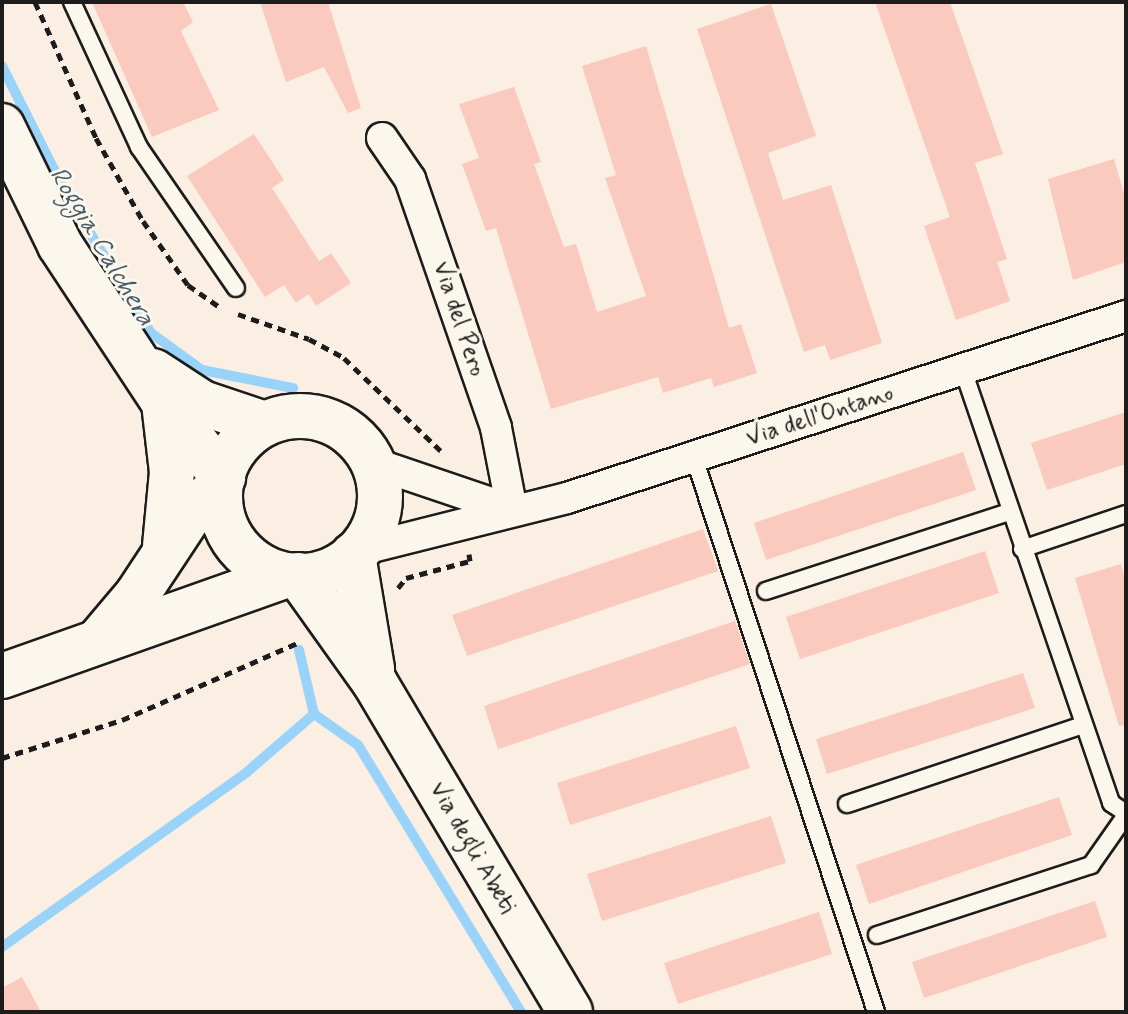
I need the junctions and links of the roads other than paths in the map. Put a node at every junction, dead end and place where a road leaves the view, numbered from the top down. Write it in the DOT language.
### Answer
graph roads {
  1 [pos="72,2"];
  2 [pos="2,126"];
  3 [pos="382,138"];
  4 [pos="236,288"];
  5 [pos="1126,316"];
  6 [pos="136,358"];
  7 [pos="963,370"];
  8 [pos="164,403"];
  9 [pos="265,424"];
  10 [pos="694,457"];
  11 [pos="373,463"];
  12 [pos="221,482"];
  13 [pos="512,510"];
  14 [pos="1009,512"];
  15 [pos="1126,514"];
  16 [pos="165,546"];
  17 [pos="1022,549"];
  18 [pos="356,552"];
  19 [pos="292,575"];
  20 [pos="766,591"];
  21 [pos="100,639"];
  22 [pos="2,676"];
  23 [pos="375,683"];
  24 [pos="1083,725"];
  25 [pos="847,804"];
  26 [pos="1126,814"];
  27 [pos="877,935"];
  28 [pos="570,1012"];
  29 [pos="876,1012"];
  1 -- 4 [label="lane"];
  2 -- 6 [label="street"];
  3 -- 13 [label="street, Via del Pero"];
  5 -- 7 [label="street, Via dell'Ontano"];
  6 -- 8 [label="street"];
  6 -- 9 [label="street"];
  7 -- 10 [label="street, Via dell'Ontano"];
  7 -- 14 [label="lane"];
  8 -- 12 [label="street"];
  8 -- 16 [label="street"];
  9 -- 11 [label="street"];
  9 -- 12 [label="street"];
  10 -- 13 [label="street, Via dell'Ontano"];
  10 -- 29 [label="lane"];
  11 -- 13 [label="street"];
  11 -- 18 [label="street"];
  12 -- 16 [label="street"];
  12 -- 19 [label="street"];
  13 -- 18 [label="street, Via dell'Ontano"];
  14 -- 17 [label="lane"];
  14 -- 20 [label="lane"];
  15 -- 17 [label="lane"];
  16 -- 21 [label="street"];
  17 -- 24 [label="lane"];
  18 -- 19 [label="street"];
  18 -- 23 [label="street, Via degli Abeti"];
  19 -- 21 [label="street"];
  19 -- 23 [label="street, Via degli Abeti"];
  21 -- 22 [label="street"];
  23 -- 28 [label="street, Via degli Abeti"];
  24 -- 25 [label="lane"];
  24 -- 26 [label="lane"];
  26 -- 27 [label="lane"];
}
